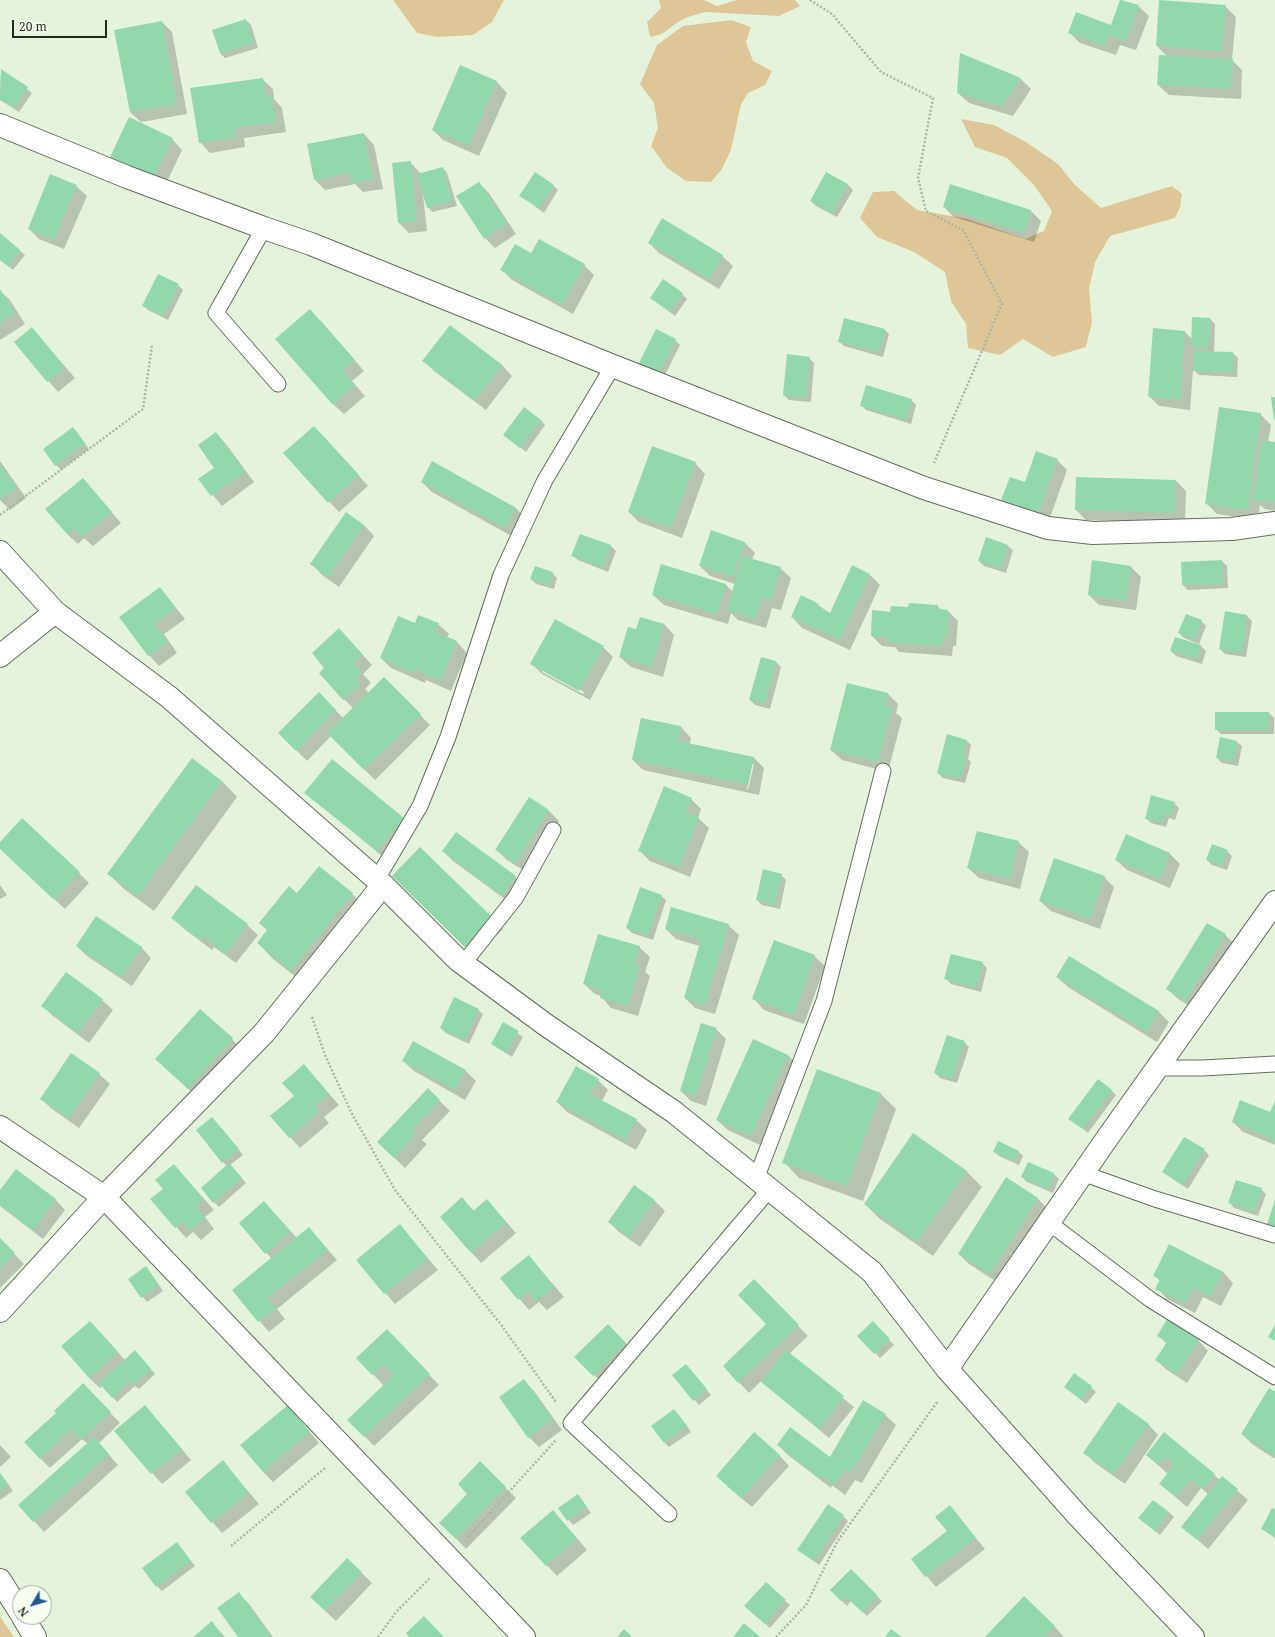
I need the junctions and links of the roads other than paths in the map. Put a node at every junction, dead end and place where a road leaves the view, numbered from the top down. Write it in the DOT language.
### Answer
graph roads {
  1 [pos="0,124"];
  2 [pos="264,228"];
  3 [pos="613,366"];
  4 [pos="278,384"];
  5 [pos="1275,523"];
  6 [pos="0,552"];
  7 [pos="55,612"];
  8 [pos="0,656"];
  9 [pos="883,771"];
  10 [pos="553,830"];
  11 [pos="380,882"];
  12 [pos="1275,902"];
  13 [pos="464,964"];
  14 [pos="1275,1064"];
  15 [pos="1157,1068"];
  16 [pos="0,1127"];
  17 [pos="1082,1173"];
  18 [pos="763,1184"];
  19 [pos="104,1197"];
  20 [pos="1048,1222"];
  21 [pos="1275,1235"];
  22 [pos="0,1311"];
  23 [pos="951,1374"];
  24 [pos="1275,1377"];
  25 [pos="669,1514"];
  26 [pos="0,1580"];
  27 [pos="12,1599"];
  28 [pos="28,1625"];
  29 [pos="35,1637"];
  30 [pos="524,1637"];
  31 [pos="1193,1637"];
  1 -- 2 [label="street"];
  2 -- 3 [label="street"];
  2 -- 4 [label="lane"];
  3 -- 5 [label="street"];
  3 -- 11 [label="lane"];
  6 -- 7 [label="street"];
  7 -- 8 [label="street"];
  7 -- 11 [label="street"];
  9 -- 18 [label="lane"];
  10 -- 13 [label="lane"];
  11 -- 13 [label="street"];
  11 -- 19 [label="street"];
  12 -- 15 [label="street"];
  13 -- 18 [label="street"];
  14 -- 15 [label="lane"];
  15 -- 17 [label="street"];
  16 -- 19 [label="street"];
  17 -- 20 [label="street"];
  17 -- 21 [label="lane"];
  18 -- 23 [label="street"];
  18 -- 25 [label="lane"];
  19 -- 22 [label="street"];
  19 -- 30 [label="street"];
  20 -- 23 [label="street"];
  20 -- 24 [label="lane"];
  23 -- 31 [label="street"];
  26 -- 27 [label="street"];
  28 -- 29 [label="street"];
}
